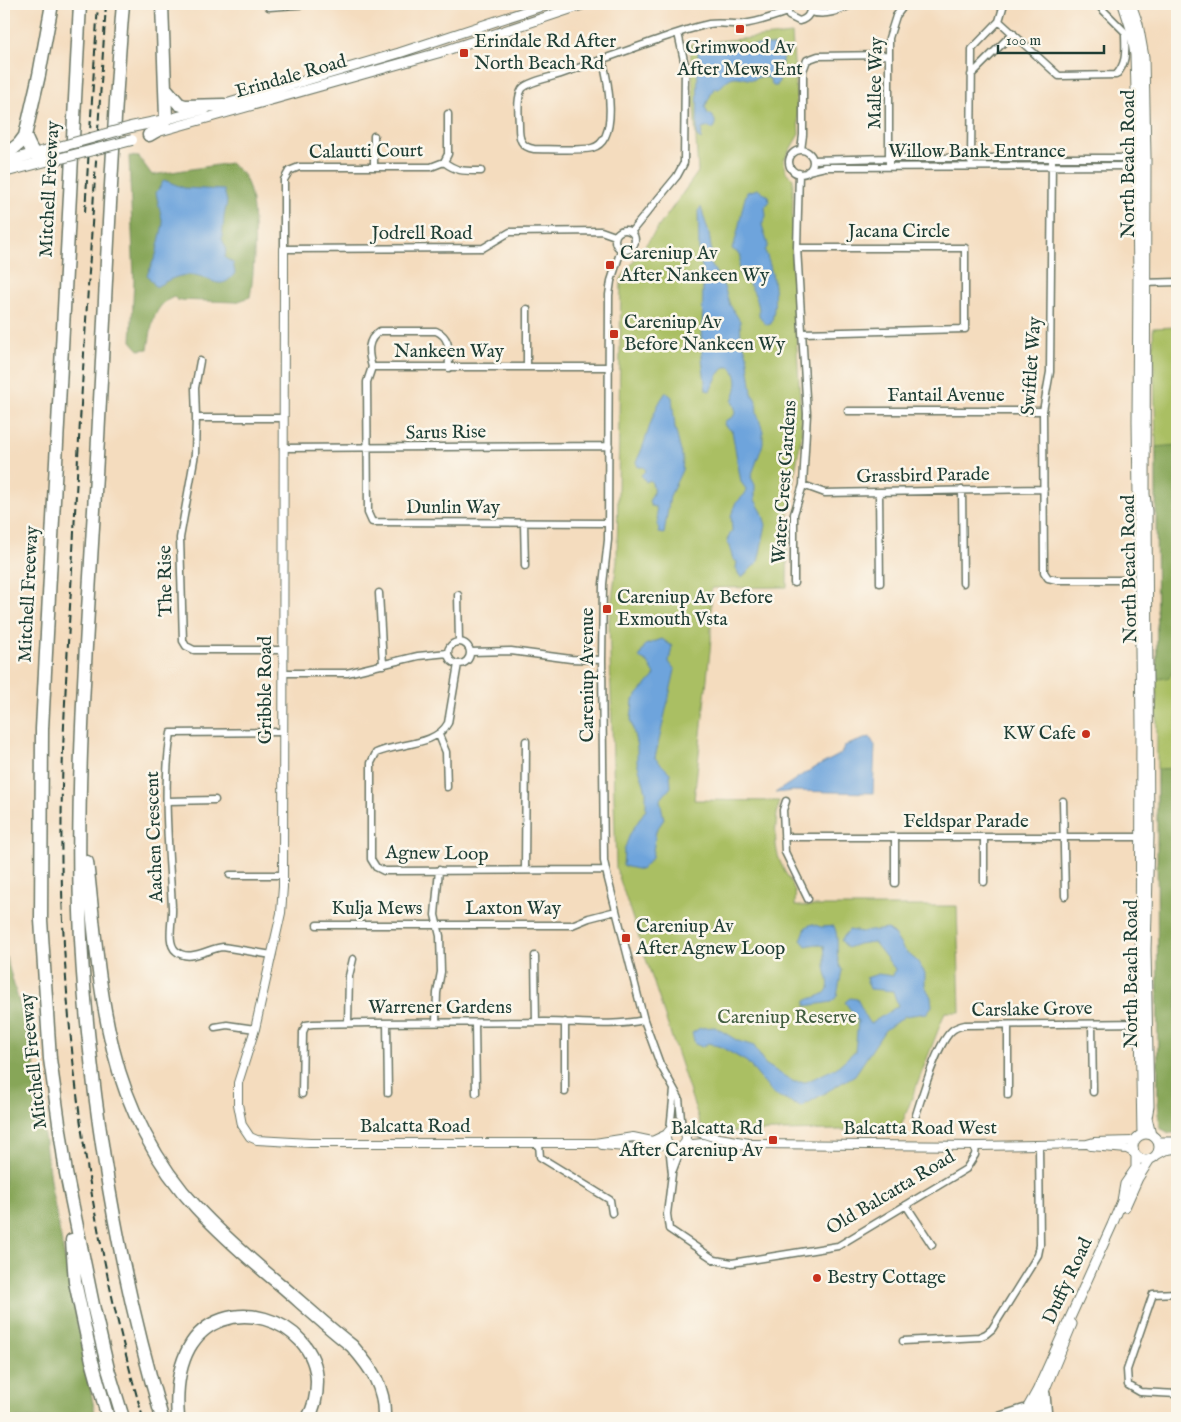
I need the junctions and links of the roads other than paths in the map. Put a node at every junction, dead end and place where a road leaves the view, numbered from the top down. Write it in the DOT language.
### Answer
graph roads {
  1 [pos="52,4"];
  2 [pos="80,4"];
  3 [pos="123,4"];
  4 [pos="162,4"];
  5 [pos="266,4"];
  6 [pos="310,4"];
  7 [pos="548,4"];
  8 [pos="585,4"];
  9 [pos="788,4"];
  10 [pos="809,4"];
  11 [pos="853,4"];
  12 [pos="905,4"];
  13 [pos="1004,4"];
  14 [pos="1097,4"];
  15 [pos="1122,4"];
  16 [pos="1131,4"];
  17 [pos="537,6"];
  18 [pos="787,12"];
  19 [pos="810,12"];
  20 [pos="999,21"];
  21 [pos="678,33"];
  22 [pos="1013,33"];
  23 [pos="888,55"];
  24 [pos="602,59"];
  25 [pos="971,75"];
  26 [pos="166,89"];
  27 [pos="224,104"];
  28 [pos="448,114"];
  29 [pos="165,120"];
  30 [pos="150,135"];
  31 [pos="25,136"];
  32 [pos="374,136"];
  33 [pos="801,150"];
  34 [pos="33,153"];
  35 [pos="4,156"];
  36 [pos="889,158"];
  37 [pos="971,158"];
  38 [pos="1052,158"];
  39 [pos="55,159"];
  40 [pos="813,160"];
  41 [pos="4,162"];
  42 [pos="444,162"];
  43 [pos="1142,162"];
  44 [pos="970,166"];
  45 [pos="374,167"];
  46 [pos="889,167"];
  47 [pos="1052,167"];
  48 [pos="481,170"];
  49 [pos="808,171"];
  50 [pos="4,172"];
  51 [pos="799,173"];
  52 [pos="631,232"];
  53 [pos="615,236"];
  54 [pos="797,248"];
  55 [pos="284,249"];
  56 [pos="622,250"];
  57 [pos="1177,282"];
  58 [pos="1142,283"];
  59 [pos="527,310"];
  60 [pos="802,333"];
  61 [pos="200,361"];
  62 [pos="372,367"];
  63 [pos="527,367"];
  64 [pos="609,367"];
  65 [pos="449,368"];
  66 [pos="848,411"];
  67 [pos="1043,411"];
  68 [pos="196,418"];
  69 [pos="284,418"];
  70 [pos="609,446"];
  71 [pos="283,448"];
  72 [pos="367,448"];
  73 [pos="803,485"];
  74 [pos="1044,489"];
  75 [pos="962,490"];
  76 [pos="879,492"];
  77 [pos="524,523"];
  78 [pos="608,523"];
  79 [pos="525,566"];
  80 [pos="1131,580"];
  81 [pos="794,583"];
  82 [pos="880,583"];
  83 [pos="963,583"];
  84 [pos="378,593"];
  85 [pos="458,595"];
  86 [pos="458,642"];
  87 [pos="283,650"];
  88 [pos="470,652"];
  89 [pos="448,653"];
  90 [pos="602,660"];
  91 [pos="458,664"];
  92 [pos="383,665"];
  93 [pos="283,673"];
  94 [pos="283,732"];
  95 [pos="439,735"];
  96 [pos="526,741"];
  97 [pos="447,787"];
  98 [pos="215,800"];
  99 [pos="1063,800"];
  100 [pos="168,801"];
  101 [pos="786,801"];
  102 [pos="80,810"];
  103 [pos="784,837"];
  104 [pos="895,837"];
  105 [pos="984,837"];
  106 [pos="1064,837"];
  107 [pos="1145,837"];
  108 [pos="439,870"];
  109 [pos="525,870"];
  110 [pos="606,870"];
  111 [pos="230,874"];
  112 [pos="283,874"];
  113 [pos="984,882"];
  114 [pos="895,883"];
  115 [pos="1065,896"];
  116 [pos="808,899"];
  117 [pos="616,911"];
  118 [pos="437,924"];
  119 [pos="317,925"];
  120 [pos="272,955"];
  121 [pos="535,956"];
  122 [pos="353,959"];
  123 [pos="644,1020"];
  124 [pos="436,1022"];
  125 [pos="475,1022"];
  126 [pos="536,1022"];
  127 [pos="565,1022"];
  128 [pos="348,1023"];
  129 [pos="387,1023"];
  130 [pos="1144,1023"];
  131 [pos="1008,1024"];
  132 [pos="1092,1024"];
  133 [pos="215,1027"];
  134 [pos="255,1029"];
  135 [pos="674,1090"];
  136 [pos="565,1092"];
  137 [pos="1093,1092"];
  138 [pos="388,1093"];
  139 [pos="476,1093"];
  140 [pos="302,1094"];
  141 [pos="1008,1095"];
  142 [pos="916,1115"];
  143 [pos="242,1125"];
  144 [pos="682,1130"];
  145 [pos="668,1132"];
  146 [pos="1150,1138"];
  147 [pos="1134,1141"];
  148 [pos="1177,1142"];
  149 [pos="595,1143"];
  150 [pos="539,1144"];
  151 [pos="668,1144"];
  152 [pos="754,1144"];
  153 [pos="1087,1144"];
  154 [pos="683,1145"];
  155 [pos="1040,1145"];
  156 [pos="976,1146"];
  157 [pos="1177,1148"];
  158 [pos="1135,1154"];
  159 [pos="1153,1157"];
  160 [pos="66,1172"];
  161 [pos="672,1174"];
  162 [pos="906,1205"];
  163 [pos="612,1214"];
  164 [pos="932,1245"];
  165 [pos="1177,1294"];
  166 [pos="903,1342"];
  167 [pos="1044,1394"];
  168 [pos="1177,1394"];
  169 [pos="387,1415"];
  170 [pos="1027,1415"];
  171 [pos="108,1418"];
  172 [pos="123,1418"];
  173 [pos="162,1418"];
  174 [pos="178,1418"];
  175 [pos="308,1418"];
  176 [pos="1001,1418"];
  177 [pos="1046,1418"];
  1 -- 31 [label="highway"];
  2 -- 160 [label="highway, Mitchell Freeway"];
  3 -- 102 [label="highway"];
  4 -- 26 [label="highway"];
  5 -- 6 [label="street"];
  7 -- 17 [label="main road, Erindale Road"];
  8 -- 30 [label="main road, Erindale Road"];
  9 -- 18 [label="street"];
  10 -- 19 [label="street"];
  11 -- 19 [label="street"];
  12 -- 23 [label="street, Mallee Way"];
  13 -- 20 [label="street"];
  14 -- 22 [label="street"];
  15 -- 43 [label="main road, North Beach Road"];
  16 -- 43 [label="main road, North Beach Road"];
  17 -- 27 [label="main road, Erindale Road"];
  18 -- 19 [label="street"];
  18 -- 21 [label="street"];
  20 -- 22 [label="street"];
  20 -- 25 [label="street"];
  21 -- 24 [label="street"];
  21 -- 52 [label="street"];
  22 -- 25 [label="street"];
  23 -- 33 [label="street"];
  23 -- 36 [label="street, Mallee Way"];
  24 -- 24 [label="street"];
  25 -- 37 [label="street"];
  26 -- 27 [label="highway"];
  26 -- 29 [label="highway"];
  27 -- 29 [label="main road, Erindale Road"];
  28 -- 42 [label="street, Calautti Court"];
  29 -- 30 [label="highway"];
  29 -- 34 [label="main road, Erindale Road, bridge"];
  30 -- 39 [label="main road, Erindale Road, bridge"];
  31 -- 34 [label="highway"];
  31 -- 35 [label="highway"];
  32 -- 45 [label="street"];
  33 -- 40 [label="street"];
  33 -- 51 [label="street"];
  34 -- 39 [label="highway"];
  34 -- 41 [label="main road, Erindale Road"];
  36 -- 37 [label="street, Willow Bank Entrance"];
  36 -- 40 [label="street, Willow Bank Entrance"];
  36 -- 46 [label="street, Mallee Way"];
  37 -- 38 [label="street, Willow Bank Entrance"];
  37 -- 44 [label="street"];
  38 -- 43 [label="street, Willow Bank Entrance"];
  38 -- 47 [label="street, Swiftlet Way"];
  39 -- 50 [label="main road, Erindale Road"];
  40 -- 49 [label="street"];
  42 -- 45 [label="street, Calautti Court"];
  42 -- 48 [label="street"];
  43 -- 47 [label="street, Willow Bank Entrance"];
  43 -- 58 [label="main road, North Beach Road"];
  44 -- 46 [label="street, Willow Bank Entrance"];
  44 -- 47 [label="street, Willow Bank Entrance"];
  45 -- 55 [label="street, Calautti Court"];
  46 -- 49 [label="street, Willow Bank Entrance"];
  47 -- 67 [label="street, Swiftlet Way"];
  49 -- 51 [label="street"];
  51 -- 54 [label="street, Water Crest Gardens"];
  52 -- 53 [label="street"];
  52 -- 56 [label="street"];
  53 -- 55 [label="street, Jodrell Road"];
  53 -- 56 [label="street"];
  54 -- 60 [label="street, Water Crest Gardens"];
  54 -- 60 [label="street, Jacana Circle"];
  55 -- 69 [label="street, Gribble Road"];
  56 -- 64 [label="street, Careniup Avenue"];
  57 -- 58 [label="street"];
  58 -- 107 [label="main road, North Beach Road"];
  59 -- 63 [label="street"];
  60 -- 73 [label="street, Water Crest Gardens"];
  61 -- 68 [label="street"];
  62 -- 65 [label="street, Nankeen Way"];
  62 -- 65 [label="street"];
  62 -- 72 [label="street, Nankeen Way"];
  63 -- 64 [label="street, Nankeen Way"];
  63 -- 65 [label="street, Nankeen Way"];
  64 -- 70 [label="street, Careniup Avenue"];
  66 -- 67 [label="street, Fantail Avenue"];
  67 -- 74 [label="street, Swiftlet Way"];
  68 -- 69 [label="street"];
  68 -- 87 [label="street, The Rise"];
  69 -- 71 [label="street, Gribble Road"];
  70 -- 72 [label="street, Sarus Rise"];
  70 -- 78 [label="street, Careniup Avenue"];
  71 -- 72 [label="street, Sarus Rise"];
  71 -- 87 [label="street, Gribble Road"];
  72 -- 77 [label="street, Dunlin Way"];
  73 -- 76 [label="street, Grassbird Parade"];
  73 -- 81 [label="street, Water Crest Gardens"];
  74 -- 75 [label="street, Grassbird Parade"];
  74 -- 80 [label="street, Swiftlet Way"];
  75 -- 76 [label="street, Grassbird Parade"];
  75 -- 83 [label="street"];
  76 -- 82 [label="street"];
  77 -- 78 [label="street, Dunlin Way"];
  77 -- 79 [label="street"];
  78 -- 90 [label="street, Careniup Avenue"];
  84 -- 92 [label="street"];
  85 -- 86 [label="street"];
  86 -- 88 [label="street"];
  86 -- 89 [label="street"];
  87 -- 93 [label="street, Gribble Road"];
  88 -- 90 [label="street"];
  88 -- 91 [label="street"];
  89 -- 91 [label="street"];
  89 -- 92 [label="street"];
  90 -- 110 [label="street, Careniup Avenue"];
  91 -- 95 [label="street"];
  92 -- 93 [label="street"];
  93 -- 94 [label="street, Gribble Road"];
  94 -- 100 [label="street, Aachen Crescent"];
  94 -- 112 [label="street, Gribble Road"];
  95 -- 97 [label="street"];
  95 -- 108 [label="street, Agnew Loop"];
  96 -- 109 [label="street"];
  98 -- 100 [label="street"];
  99 -- 106 [label="street"];
  100 -- 120 [label="street, Aachen Crescent"];
  101 -- 103 [label="street"];
  102 -- 169 [label="highway"];
  102 -- 173 [label="highway"];
  103 -- 104 [label="street, Feldspar Parade"];
  103 -- 116 [label="street"];
  104 -- 105 [label="street, Feldspar Parade"];
  104 -- 114 [label="street"];
  105 -- 106 [label="street, Feldspar Parade"];
  105 -- 113 [label="street"];
  106 -- 107 [label="street, Feldspar Parade"];
  106 -- 115 [label="street"];
  107 -- 130 [label="main road, North Beach Road"];
  108 -- 109 [label="street, Agnew Loop"];
  108 -- 118 [label="street"];
  109 -- 110 [label="street, Agnew Loop"];
  110 -- 117 [label="street, Careniup Avenue"];
  111 -- 112 [label="street"];
  112 -- 120 [label="street, Gribble Road"];
  117 -- 118 [label="street, Laxton Way"];
  117 -- 123 [label="street, Careniup Avenue"];
  118 -- 119 [label="street, Kulja Mews"];
  118 -- 124 [label="street"];
  120 -- 134 [label="street, Gribble Road"];
  121 -- 126 [label="street"];
  122 -- 128 [label="street"];
  123 -- 127 [label="street, Warrener Gardens"];
  123 -- 135 [label="street, Careniup Avenue"];
  124 -- 125 [label="street, Warrener Gardens"];
  124 -- 129 [label="street, Warrener Gardens"];
  125 -- 126 [label="street, Warrener Gardens"];
  125 -- 139 [label="street"];
  126 -- 127 [label="street, Warrener Gardens"];
  127 -- 136 [label="street"];
  128 -- 129 [label="street, Warrener Gardens"];
  128 -- 140 [label="street, Warrener Gardens"];
  129 -- 138 [label="street"];
  130 -- 132 [label="street, Carslake Grove"];
  130 -- 146 [label="main road, North Beach Road"];
  131 -- 132 [label="street, Carslake Grove"];
  131 -- 141 [label="street"];
  131 -- 142 [label="street, Carslake Grove"];
  132 -- 137 [label="street"];
  133 -- 134 [label="street"];
  134 -- 143 [label="street, Gribble Road"];
  135 -- 144 [label="street, Careniup Avenue"];
  135 -- 145 [label="street"];
  143 -- 150 [label="street, Balcatta Road"];
  144 -- 145 [label="street"];
  144 -- 152 [label="street, Balcatta Road West"];
  144 -- 154 [label="street"];
  145 -- 149 [label="street, Balcatta Road"];
  145 -- 151 [label="street"];
  146 -- 147 [label="main road"];
  146 -- 148 [label="main road"];
  146 -- 159 [label="main road"];
  147 -- 153 [label="street, Balcatta Road West"];
  147 -- 158 [label="main road"];
  149 -- 150 [label="street, Balcatta Road"];
  149 -- 151 [label="street, Balcatta Road"];
  150 -- 163 [label="street"];
  151 -- 154 [label="street"];
  151 -- 161 [label="street"];
  152 -- 154 [label="street, Balcatta Road West"];
  152 -- 156 [label="street, Balcatta Road West"];
  153 -- 155 [label="street, Balcatta Road West"];
  153 -- 158 [label="street, Balcatta Road West"];
  154 -- 161 [label="street"];
  155 -- 156 [label="street, Balcatta Road West"];
  155 -- 166 [label="street"];
  156 -- 162 [label="street, Old Balcatta Road"];
  157 -- 159 [label="main road"];
  158 -- 159 [label="main road"];
  158 -- 170 [label="main road, Duffy Road"];
  159 -- 167 [label="main road, Duffy Road"];
  160 -- 171 [label="highway"];
  160 -- 172 [label="highway, Mitchell Freeway"];
  161 -- 162 [label="street, Old Balcatta Road"];
  162 -- 164 [label="street"];
  165 -- 168 [label="street"];
  167 -- 170 [label="main road, Duffy Road"];
  167 -- 177 [label="highway"];
  170 -- 176 [label="highway"];
  174 -- 175 [label="highway"];
}
